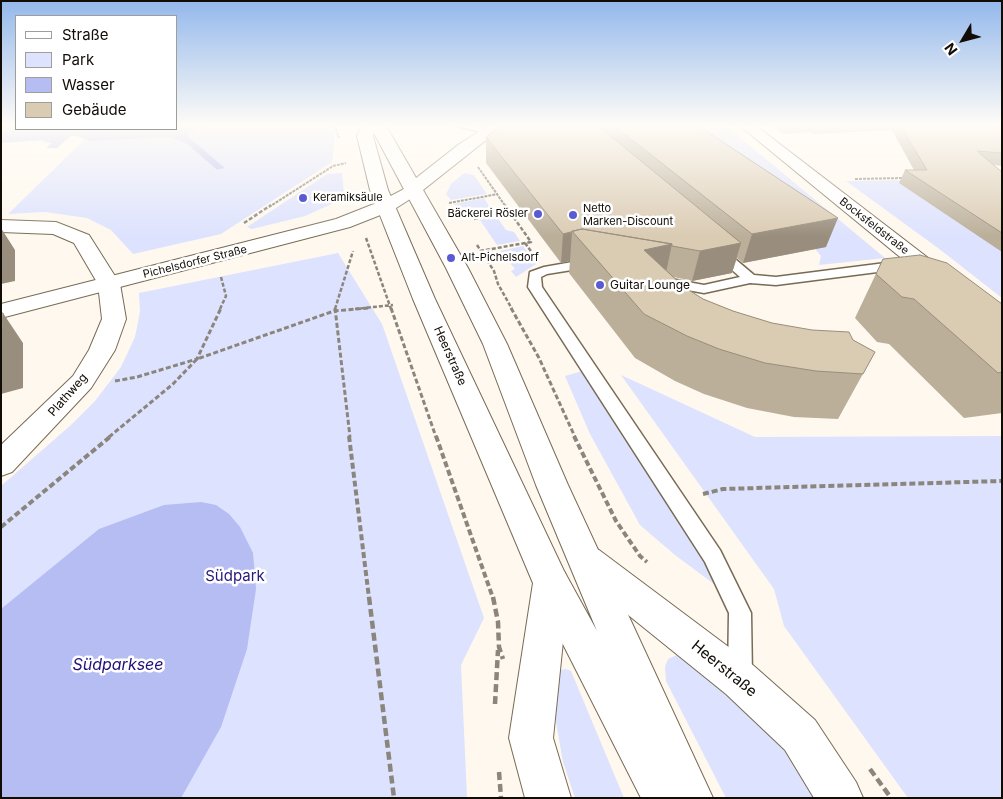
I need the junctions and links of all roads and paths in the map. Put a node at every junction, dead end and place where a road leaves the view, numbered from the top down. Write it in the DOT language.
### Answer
graph roads {
  1 [pos="373,162"];
  2 [pos="397,162"];
  3 [pos="446,162"];
  4 [pos="793,162"];
  5 [pos="346,163"];
  6 [pos="477,165"];
  7 [pos="913,178"];
  8 [pos="815,180"];
  9 [pos="412,190"];
  10 [pos="498,194"];
  11 [pos="449,203"];
  12 [pos="386,206"];
  13 [pos="511,213"];
  14 [pos="474,219"];
  15 [pos="1,226"];
  16 [pos="236,228"];
  17 [pos="706,241"];
  18 [pos="473,242"];
  19 [pos="370,249"];
  20 [pos="353,251"];
  21 [pos="481,251"];
  22 [pos="472,252"];
  23 [pos="920,262"];
  24 [pos="607,270"];
  25 [pos="220,275"];
  26 [pos="646,278"];
  27 [pos="750,279"];
  28 [pos="109,284"];
  29 [pos="958,292"];
  30 [pos="394,305"];
  31 [pos="1,311"];
  32 [pos="334,311"];
  33 [pos="197,360"];
  34 [pos="82,382"];
  35 [pos="1,464"];
  36 [pos="1002,481"];
  37 [pos="678,502"];
  38 [pos="1,527"];
  39 [pos="640,556"];
  40 [pos="587,562"];
  41 [pos="551,583"];
  42 [pos="498,622"];
  43 [pos="740,680"];
  44 [pos="394,798"];
  45 [pos="548,798"];
  46 [pos="666,798"];
  47 [pos="690,798"];
  48 [pos="840,798"];
  1 -- 12 [label="street, Heerstraße"];
  2 -- 9 [label="street, Heerstraße"];
  3 -- 9 [label="street"];
  4 -- 8 [label="street, Bocksfeldstraße"];
  5 -- 16 [label="path"];
  6 -- 10 [label="path"];
  7 -- 8 [label="path"];
  8 -- 23 [label="street, Bocksfeldstraße"];
  9 -- 12 [label="street"];
  9 -- 40 [label="street, Heerstraße"];
  10 -- 11 [label="path"];
  10 -- 13 [label="path"];
  12 -- 28 [label="street, Pichelsdorfer Straße"];
  12 -- 41 [label="street, Heerstraße"];
  13 -- 14 [label="path"];
  13 -- 21 [label="path"];
  15 -- 28 [label="street"];
  17 -- 27 [label="lane"];
  18 -- 21 [label="path"];
  19 -- 30 [label="path"];
  20 -- 32 [label="path"];
  21 -- 22 [label="path"];
  21 -- 39 [label="path"];
  23 -- 27 [label="lane"];
  23 -- 29 [label="street, Bocksfeldstraße"];
  24 -- 37 [label="lane"];
  25 -- 33 [label="path"];
  26 -- 27 [label="lane"];
  28 -- 31 [label="street, Pichelsdorfer Straße"];
  28 -- 34 [label="street, Plathweg"];
  30 -- 32 [label="path"];
  30 -- 42 [label="path"];
  32 -- 33 [label="path"];
  32 -- 44 [label="path"];
  33 -- 34 [label="path"];
  33 -- 38 [label="path"];
  34 -- 35 [label="street, Plathweg"];
  36 -- 37 [label="path"];
  37 -- 43 [label="lane"];
  40 -- 43 [label="street, Heerstraße"];
  40 -- 47 [label="street, Heerstraße"];
  41 -- 45 [label="street"];
  41 -- 46 [label="street, Heerstraße"];
  43 -- 48 [label="street, Heerstraße"];
}
